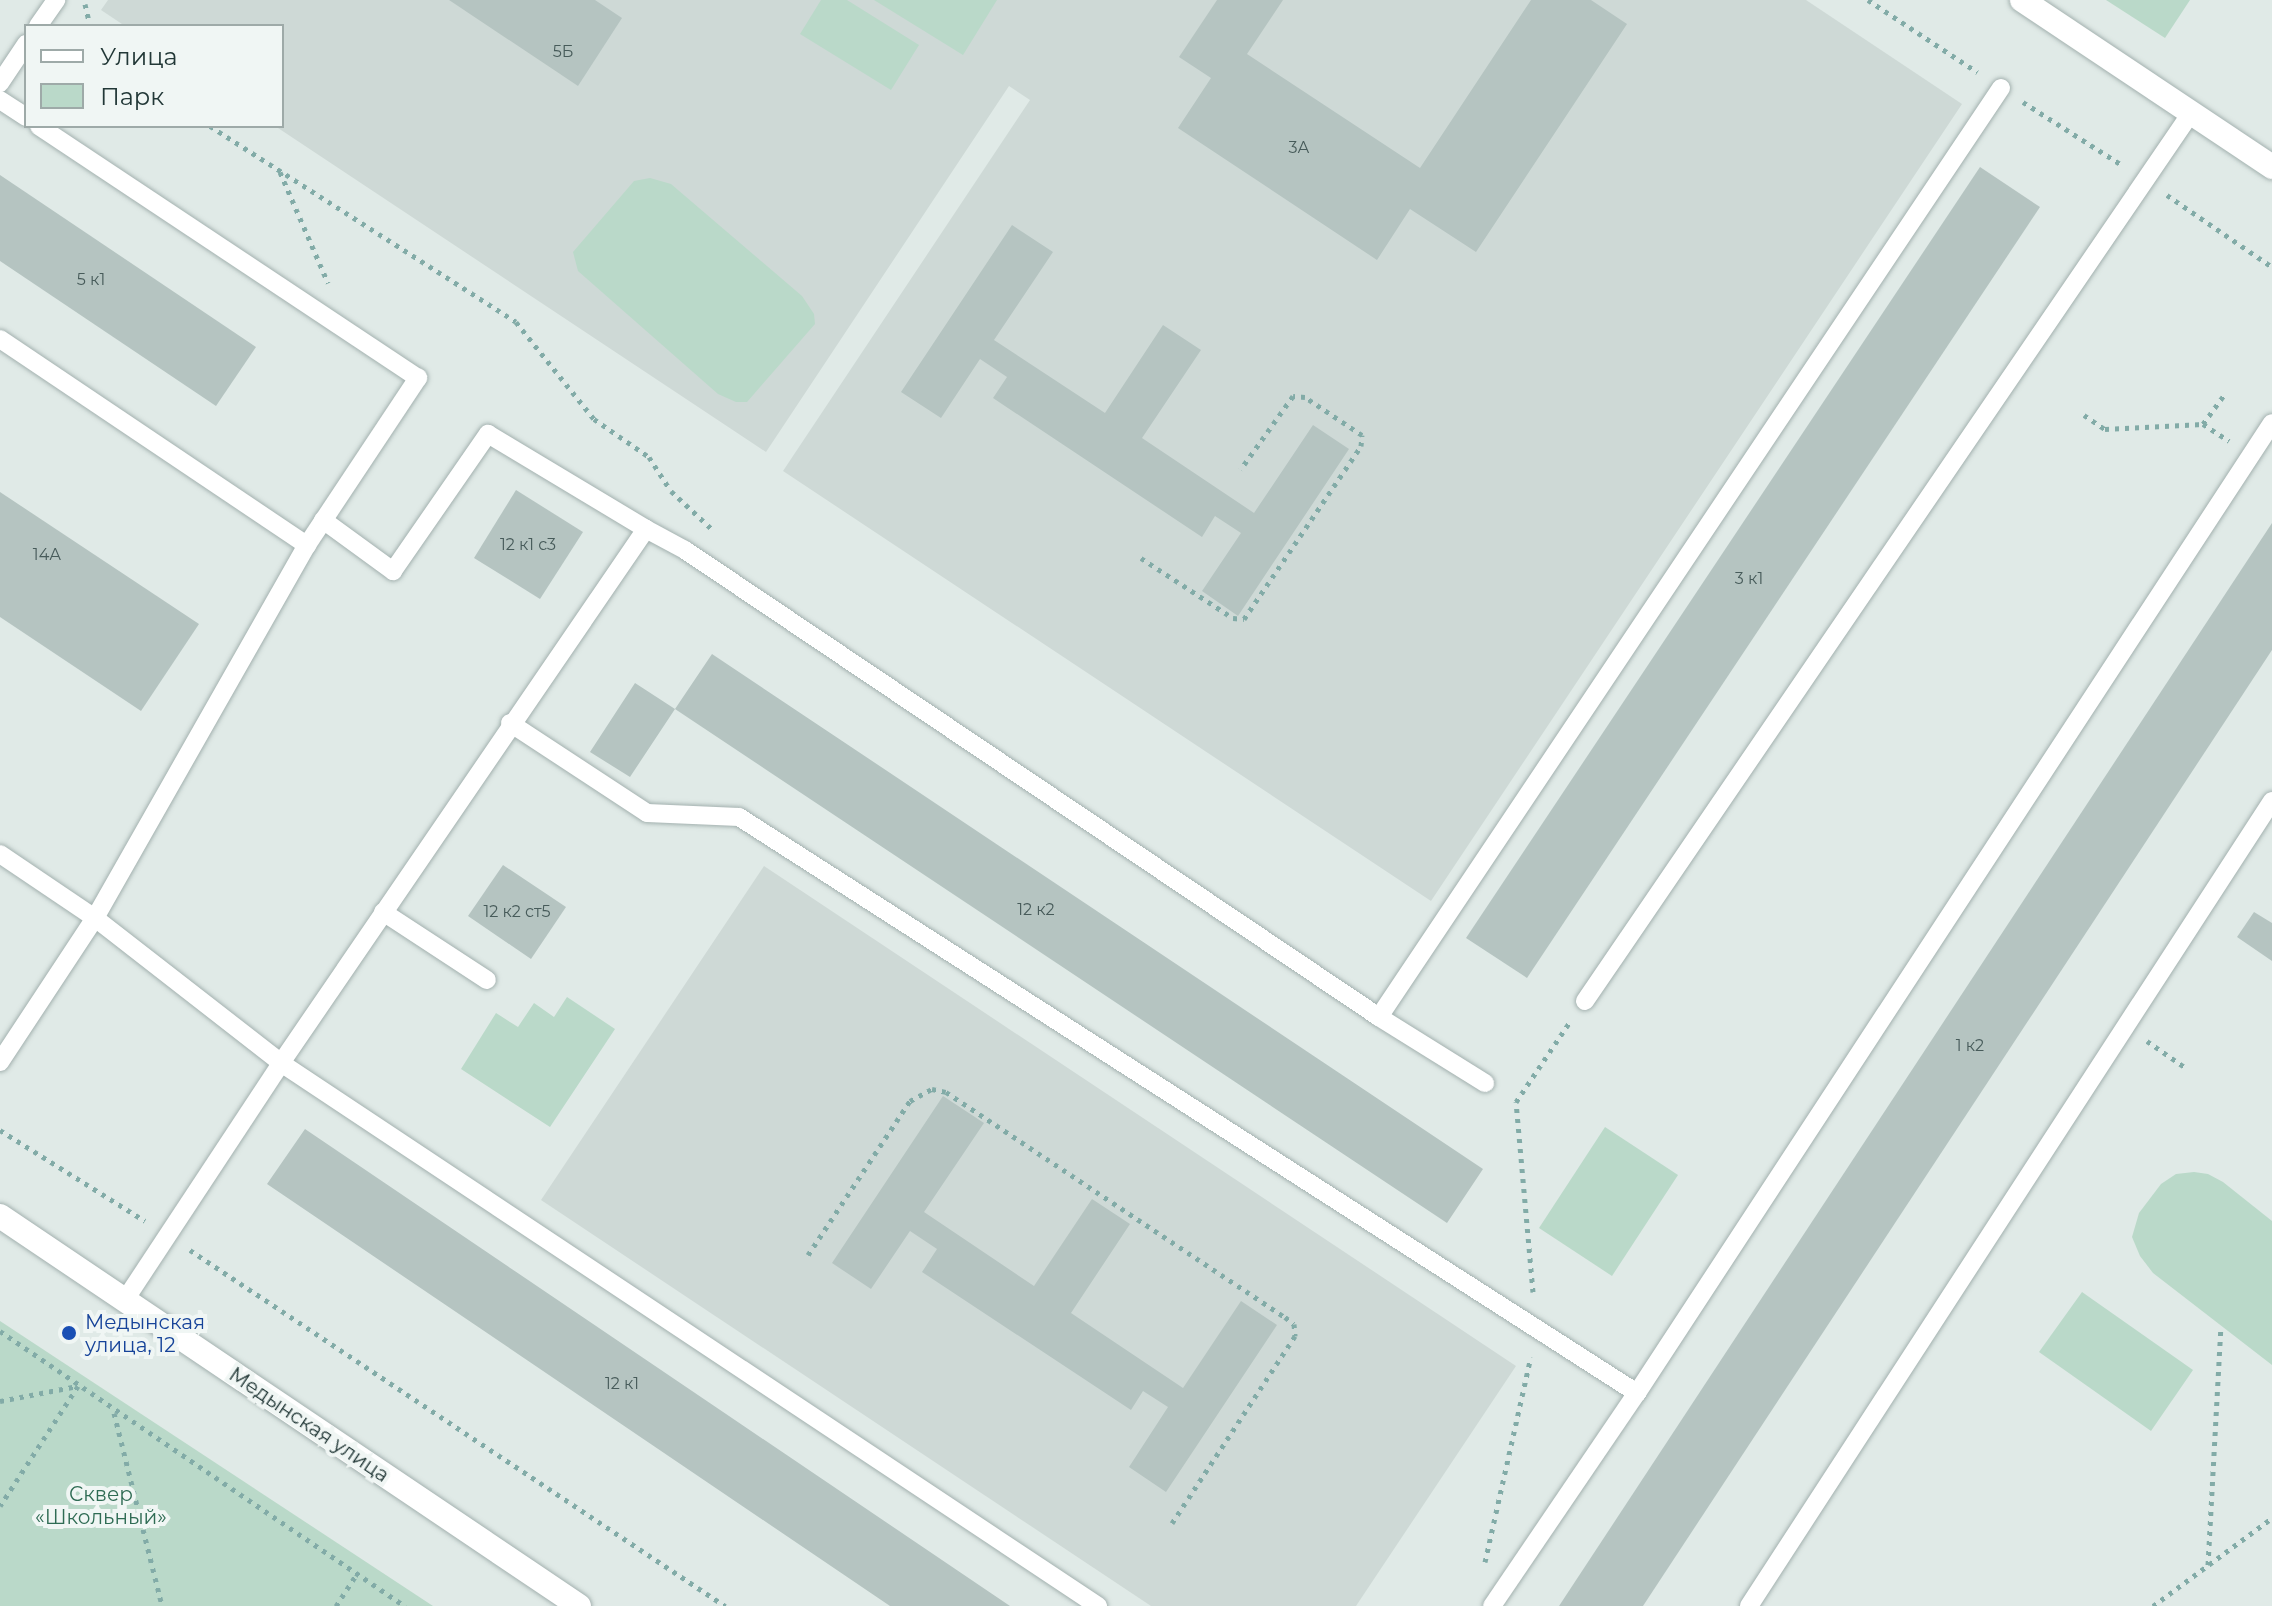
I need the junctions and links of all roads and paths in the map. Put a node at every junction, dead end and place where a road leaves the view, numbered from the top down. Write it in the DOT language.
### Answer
graph roads {
  1 [pos="56,0"];
  2 [pos="86,0"];
  3 [pos="1868,0"];
  4 [pos="2022,0"];
  5 [pos="39,24"];
  6 [pos="90,24"];
  7 [pos="24,47"];
  8 [pos="0,83"];
  9 [pos="2001,88"];
  10 [pos="0,100"];
  11 [pos="2191,113"];
  12 [pos="24,116"];
  13 [pos="42,128"];
  14 [pos="213,128"];
  15 [pos="2272,167"];
  16 [pos="279,171"];
  17 [pos="2145,180"];
  18 [pos="2272,267"];
  19 [pos="350,332"];
  20 [pos="0,339"];
  21 [pos="2224,395"];
  22 [pos="2084,415"];
  23 [pos="2272,423"];
  24 [pos="2203,424"];
  25 [pos="2251,455"];
  26 [pos="1241,469"];
  27 [pos="323,520"];
  28 [pos="646,529"];
  29 [pos="713,530"];
  30 [pos="307,545"];
  31 [pos="1141,558"];
  32 [pos="510,723"];
  33 [pos="2272,801"];
  34 [pos="0,854"];
  35 [pos="383,912"];
  36 [pos="95,918"];
  37 [pos="487,980"];
  38 [pos="1585,1001"];
  39 [pos="1379,1017"];
  40 [pos="2125,1026"];
  41 [pos="0,1062"];
  42 [pos="281,1063"];
  43 [pos="2186,1068"];
  44 [pos="1485,1083"];
  45 [pos="0,1130"];
  46 [pos="0,1216"];
  47 [pos="168,1235"];
  48 [pos="808,1255"];
  49 [pos="125,1300"];
  50 [pos="2221,1326"];
  51 [pos="0,1331"];
  52 [pos="78,1386"];
  53 [pos="1637,1393"];
  54 [pos="0,1401"];
  55 [pos="114,1411"];
  56 [pos="0,1506"];
  57 [pos="2272,1518"];
  58 [pos="1172,1523"];
  59 [pos="2208,1565"];
  60 [pos="357,1574"];
  61 [pos="162,1606"];
  62 [pos="336,1606"];
  63 [pos="405,1606"];
  64 [pos="579,1606"];
  65 [pos="725,1606"];
  66 [pos="1098,1606"];
  67 [pos="1492,1606"];
  68 [pos="1749,1606"];
  69 [pos="2153,1606"];
  1 -- 5 [label="lane"];
  2 -- 6 [label="path"];
  3 -- 9 [label="path"];
  4 -- 11 [label="street"];
  7 -- 8 [label="lane"];
  9 -- 17 [label="path"];
  9 -- 39 [label="lane"];
  10 -- 12 [label="lane"];
  11 -- 15 [label="street"];
  11 -- 17 [label="lane"];
  13 -- 19 [label="lane"];
  14 -- 16 [label="path"];
  16 -- 19 [label="path"];
  16 -- 29 [label="path"];
  17 -- 18 [label="path"];
  17 -- 38 [label="lane"];
  19 -- 27 [label="lane"];
  20 -- 30 [label="lane"];
  21 -- 24 [label="path"];
  22 -- 24 [label="path"];
  23 -- 25 [label="lane"];
  24 -- 25 [label="path"];
  25 -- 53 [label="lane"];
  26 -- 31 [label="path"];
  27 -- 28 [label="lane"];
  27 -- 30 [label="lane"];
  28 -- 32 [label="lane"];
  28 -- 39 [label="lane"];
  30 -- 36 [label="lane"];
  32 -- 35 [label="lane"];
  32 -- 53 [label="lane"];
  33 -- 40 [label="lane"];
  34 -- 36 [label="lane"];
  35 -- 37 [label="lane"];
  35 -- 42 [label="lane"];
  36 -- 41 [label="lane"];
  36 -- 42 [label="lane"];
  39 -- 44 [label="lane"];
  40 -- 43 [label="path"];
  40 -- 68 [label="lane"];
  42 -- 47 [label="lane"];
  42 -- 66 [label="lane"];
  45 -- 47 [label="path"];
  46 -- 49 [label="street, Медынская улица"];
  47 -- 49 [label="lane"];
  47 -- 65 [label="path"];
  48 -- 58 [label="path"];
  49 -- 64 [label="street, Медынская улица"];
  50 -- 59 [label="path"];
  51 -- 52 [label="path"];
  52 -- 54 [label="path"];
  52 -- 55 [label="path"];
  52 -- 56 [label="path"];
  53 -- 67 [label="lane"];
  55 -- 60 [label="path"];
  55 -- 61 [label="path"];
  57 -- 59 [label="path"];
  59 -- 69 [label="path"];
  60 -- 62 [label="path"];
  60 -- 63 [label="path"];
}
